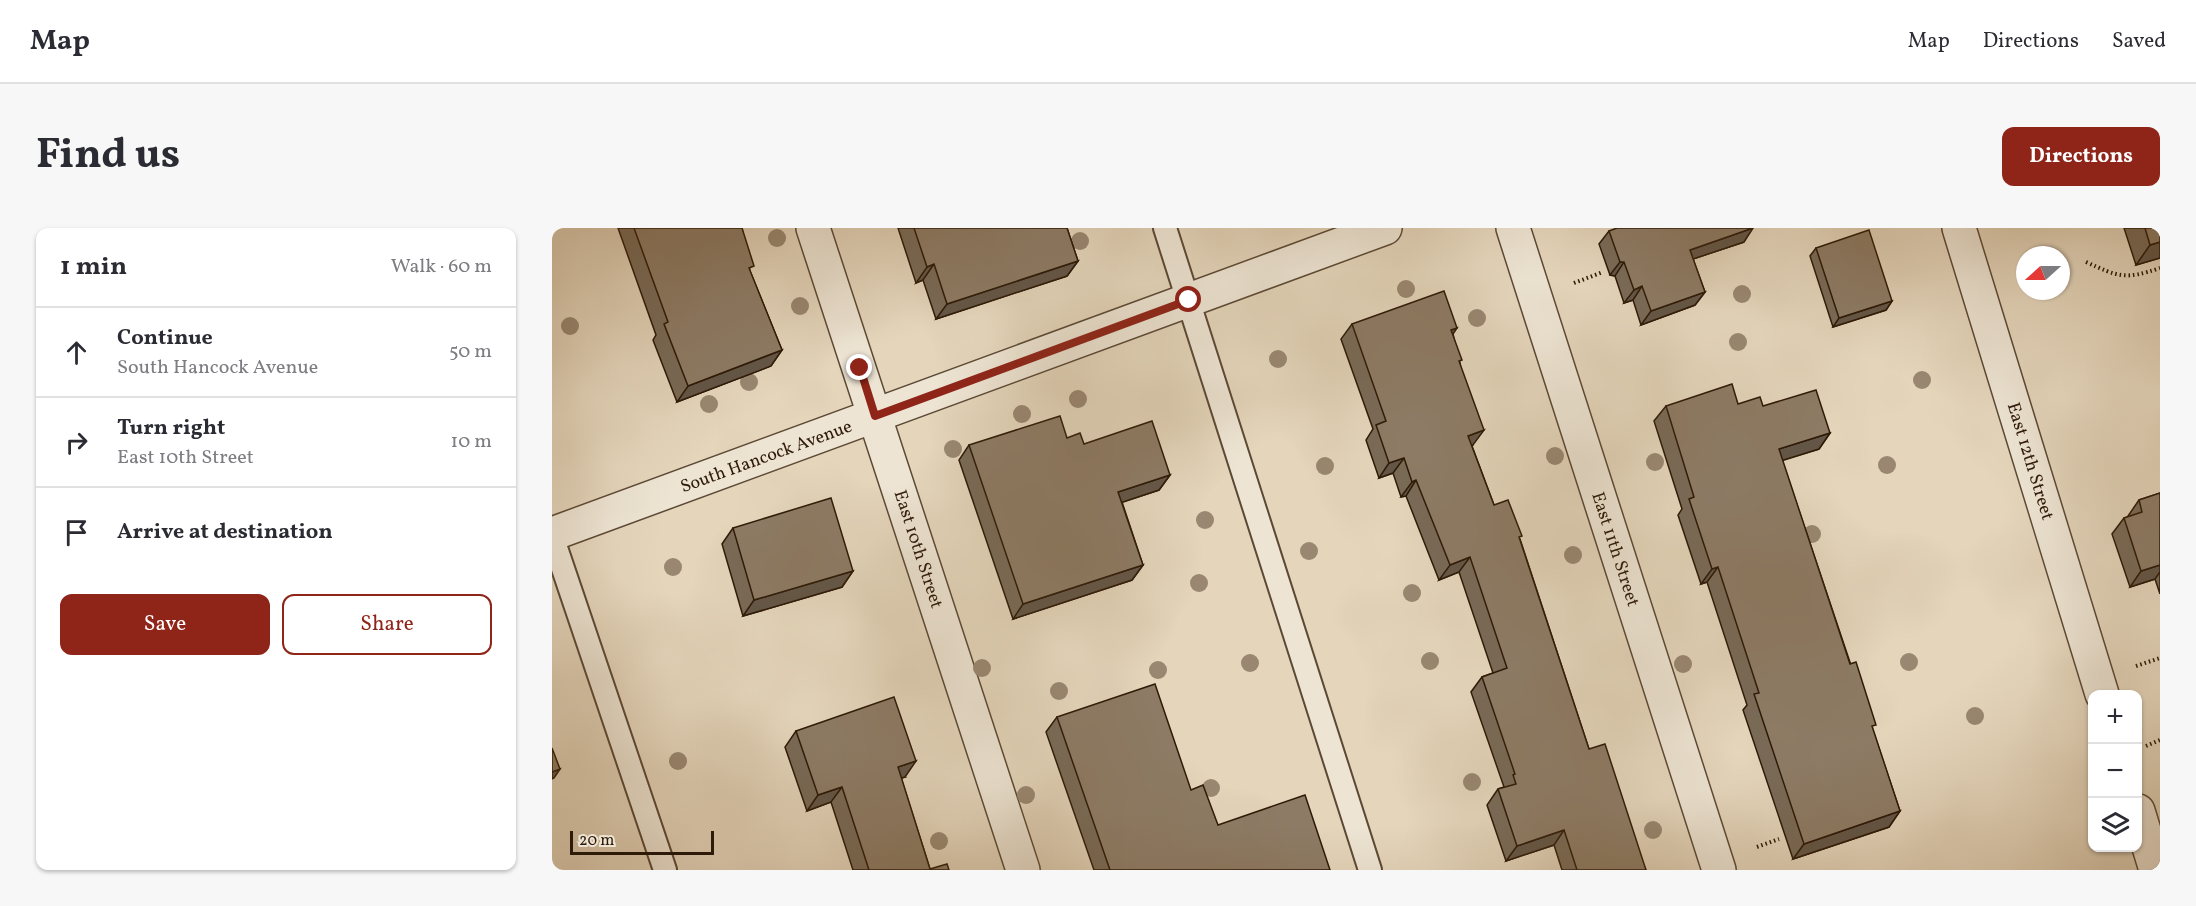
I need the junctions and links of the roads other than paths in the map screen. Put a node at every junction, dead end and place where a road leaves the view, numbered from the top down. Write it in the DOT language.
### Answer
graph roads {
  1 [pos="813,228"];
  2 [pos="1165,228"];
  3 [pos="1385,228"];
  4 [pos="1514,228"];
  5 [pos="1959,228"];
  6 [pos="1189,300"];
  7 [pos="875,416"];
  8 [pos="552,535"];
  9 [pos="2101,690"];
  10 [pos="2142,824"];
  11 [pos="665,870"];
  12 [pos="1023,870"];
  13 [pos="1370,870"];
  14 [pos="1719,870"];
  15 [pos="2156,870"];
  1 -- 7 [label="street, East 10th Street"];
  2 -- 6 [label="lane"];
  3 -- 6 [label="street, South Hancock Avenue"];
  4 -- 14 [label="street, East 11th Street"];
  5 -- 9 [label="street, East 12th Street"];
  6 -- 7 [label="street, South Hancock Avenue"];
  6 -- 13 [label="lane"];
  7 -- 8 [label="street, South Hancock Avenue"];
  7 -- 12 [label="street, East 10th Street"];
  8 -- 11 [label="lane"];
  10 -- 15 [label="street"];
}
